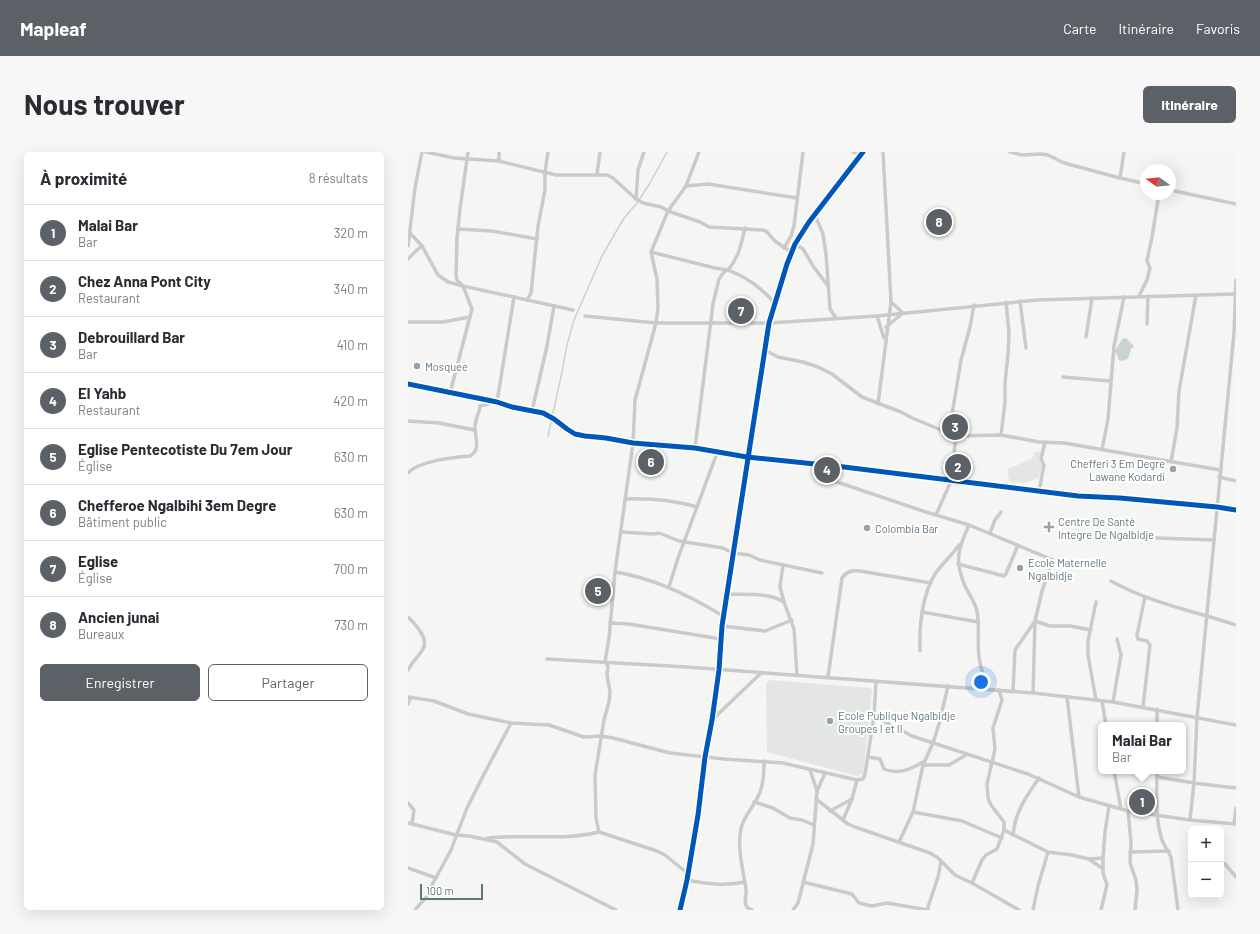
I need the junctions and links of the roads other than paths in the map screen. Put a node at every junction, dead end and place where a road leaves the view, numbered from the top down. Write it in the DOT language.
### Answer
graph roads {
  1 [pos="422,152"];
  2 [pos="426,152"];
  3 [pos="468,152"];
  4 [pos="499,152"];
  5 [pos="548,152"];
  6 [pos="600,152"];
  7 [pos="644,152"];
  8 [pos="699,152"];
  9 [pos="803,152"];
  10 [pos="853,152"];
  11 [pos="883,152"];
  12 [pos="1010,152"];
  13 [pos="1124,152"];
  14 [pos="862,153"];
  15 [pos="468,158"];
  16 [pos="499,161"];
  17 [pos="545,172"];
  18 [pos="597,174"];
  19 [pos="1120,178"];
  20 [pos="1140,183"];
  21 [pos="686,186"];
  22 [pos="1176,191"];
  23 [pos="797,198"];
  24 [pos="636,199"];
  25 [pos="1158,200"];
  26 [pos="1236,204"];
  27 [pos="668,211"];
  28 [pos="815,215"];
  29 [pos="745,228"];
  30 [pos="458,229"];
  31 [pos="409,231"];
  32 [pos="537,239"];
  33 [pos="795,244"];
  34 [pos="408,246"];
  35 [pos="422,246"];
  36 [pos="784,248"];
  37 [pos="651,252"];
  38 [pos="792,253"];
  39 [pos="408,259"];
  40 [pos="728,270"];
  41 [pos="1236,280"];
  42 [pos="463,286"];
  43 [pos="829,287"];
  44 [pos="1235,294"];
  45 [pos="1196,295"];
  46 [pos="1140,296"];
  47 [pos="1148,296"];
  48 [pos="514,297"];
  49 [pos="1124,297"];
  50 [pos="1092,298"];
  51 [pos="527,300"];
  52 [pos="1020,301"];
  53 [pos="891,302"];
  54 [pos="1006,302"];
  55 [pos="775,303"];
  56 [pos="974,305"];
  57 [pos="554,306"];
  58 [pos="967,306"];
  59 [pos="573,310"];
  60 [pos="972,312"];
  61 [pos="903,313"];
  62 [pos="888,314"];
  63 [pos="585,316"];
  64 [pos="877,316"];
  65 [pos="470,317"];
  66 [pos="836,318"];
  67 [pos="408,322"];
  68 [pos="711,322"];
  69 [pos="656,323"];
  70 [pos="769,323"];
  71 [pos="1147,324"];
  72 [pos="886,327"];
  73 [pos="1235,334"];
  74 [pos="1086,337"];
  75 [pos="885,341"];
  76 [pos="1026,348"];
  77 [pos="765,350"];
  78 [pos="1063,377"];
  79 [pos="1110,381"];
  80 [pos="408,384"];
  81 [pos="450,393"];
  82 [pos="497,402"];
  83 [pos="878,404"];
  84 [pos="532,412"];
  85 [pos="408,421"];
  86 [pos="475,430"];
  87 [pos="949,433"];
  88 [pos="1001,435"];
  89 [pos="956,436"];
  90 [pos="1045,442"];
  91 [pos="633,443"];
  92 [pos="695,448"];
  93 [pos="1102,450"];
  94 [pos="717,453"];
  95 [pos="747,457"];
  96 [pos="1171,462"];
  97 [pos="815,464"];
  98 [pos="1220,470"];
  99 [pos="408,473"];
  100 [pos="1219,477"];
  101 [pos="951,481"];
  102 [pos="1236,481"];
  103 [pos="1039,491"];
  104 [pos="625,499"];
  105 [pos="697,507"];
  106 [pos="1217,507"];
  107 [pos="1236,510"];
  108 [pos="1000,512"];
  109 [pos="936,515"];
  110 [pos="969,525"];
  111 [pos="621,532"];
  112 [pos="990,533"];
  113 [pos="1103,536"];
  114 [pos="1214,540"];
  115 [pos="684,542"];
  116 [pos="960,544"];
  117 [pos="1018,545"];
  118 [pos="733,553"];
  119 [pos="958,564"];
  120 [pos="783,565"];
  121 [pos="615,572"];
  122 [pos="822,573"];
  123 [pos="1112,581"];
  124 [pos="931,584"];
  125 [pos="669,587"];
  126 [pos="726,594"];
  127 [pos="783,596"];
  128 [pos="1145,597"];
  129 [pos="776,598"];
  130 [pos="784,602"];
  131 [pos="1096,602"];
  132 [pos="922,612"];
  133 [pos="1206,615"];
  134 [pos="723,616"];
  135 [pos="408,617"];
  136 [pos="792,620"];
  137 [pos="1035,621"];
  138 [pos="978,622"];
  139 [pos="610,623"];
  140 [pos="1236,625"];
  141 [pos="722,626"];
  142 [pos="1091,630"];
  143 [pos="721,639"];
  144 [pos="1117,639"];
  145 [pos="920,651"];
  146 [pos="547,659"];
  147 [pos="605,662"];
  148 [pos="409,664"];
  149 [pos="408,670"];
  150 [pos="719,670"];
  151 [pos="761,673"];
  152 [pos="797,675"];
  153 [pos="828,677"];
  154 [pos="876,681"];
  155 [pos="948,686"];
  156 [pos="988,689"];
  157 [pos="999,690"];
  158 [pos="1013,691"];
  159 [pos="1033,693"];
  160 [pos="1067,697"];
  161 [pos="409,698"];
  162 [pos="1096,700"];
  163 [pos="1102,701"];
  164 [pos="1113,702"];
  165 [pos="408,704"];
  166 [pos="1143,707"];
  167 [pos="1157,709"];
  168 [pos="874,716"];
  169 [pos="1197,717"];
  170 [pos="712,720"];
  171 [pos="1106,722"];
  172 [pos="1157,722"];
  173 [pos="511,724"];
  174 [pos="1236,725"];
  175 [pos="601,736"];
  176 [pos="933,743"];
  177 [pos="966,754"];
  178 [pos="705,757"];
  179 [pos="868,757"];
  180 [pos="764,761"];
  181 [pos="991,762"];
  182 [pos="923,763"];
  183 [pos="810,770"];
  184 [pos="825,773"];
  185 [pos="1115,774"];
  186 [pos="1157,777"];
  187 [pos="1039,778"];
  188 [pos="857,780"];
  189 [pos="1194,783"];
  190 [pos="1236,788"];
  191 [pos="817,791"];
  192 [pos="1079,797"];
  193 [pos="816,799"];
  194 [pos="852,799"];
  195 [pos="754,802"];
  196 [pos="408,803"];
  197 [pos="1110,806"];
  198 [pos="1236,808"];
  199 [pos="1121,809"];
  200 [pos="1128,810"];
  201 [pos="830,811"];
  202 [pos="913,812"];
  203 [pos="1156,815"];
  204 [pos="843,820"];
  205 [pos="1190,820"];
  206 [pos="410,823"];
  207 [pos="1235,824"];
  208 [pos="814,825"];
  209 [pos="1004,830"];
  210 [pos="600,832"];
  211 [pos="456,835"];
  212 [pos="1013,835"];
  213 [pos="1002,838"];
  214 [pos="485,839"];
  215 [pos="899,842"];
  216 [pos="1048,852"];
  217 [pos="1130,852"];
  218 [pos="1169,852"];
  219 [pos="1103,858"];
  220 [pos="1089,859"];
  221 [pos="941,862"];
  222 [pos="1224,864"];
  223 [pos="408,868"];
  224 [pos="1103,869"];
  225 [pos="687,873"];
  226 [pos="1236,877"];
  227 [pos="436,878"];
  228 [pos="687,880"];
  229 [pos="744,882"];
  230 [pos="803,882"];
  231 [pos="972,883"];
  232 [pos="415,910"];
  233 [pos="616,910"];
  234 [pos="680,910"];
  235 [pos="752,910"];
  236 [pos="792,910"];
  237 [pos="928,910"];
  238 [pos="1019,910"];
  239 [pos="1033,910"];
  240 [pos="1101,910"];
  241 [pos="1135,910"];
  242 [pos="1178,910"];
  1 -- 31 [label="street"];
  2 -- 15 [label="street"];
  3 -- 15 [label="street"];
  4 -- 16 [label="street"];
  5 -- 17 [label="street"];
  6 -- 18 [label="street"];
  7 -- 24 [label="street"];
  8 -- 21 [label="street"];
  9 -- 23 [label="street"];
  10 -- 14 [label="street"];
  11 -- 53 [label="street"];
  12 -- 19 [label="street"];
  13 -- 19 [label="street"];
  14 -- 28 [label="street"];
  15 -- 16 [label="street"];
  15 -- 30 [label="street"];
  16 -- 17 [label="street"];
  17 -- 18 [label="street"];
  17 -- 32 [label="street"];
  18 -- 24 [label="street"];
  19 -- 20 [label="street"];
  21 -- 23 [label="street"];
  21 -- 27 [label="street"];
  22 -- 26 [label="street"];
  23 -- 36 [label="street"];
  24 -- 27 [label="street"];
  25 -- 46 [label="street"];
  27 -- 29 [label="street"];
  27 -- 37 [label="street"];
  28 -- 33 [label="street"];
  28 -- 43 [label="street"];
  29 -- 36 [label="street"];
  29 -- 40 [label="street"];
  30 -- 32 [label="street"];
  30 -- 42 [label="street"];
  31 -- 34 [label="street"];
  31 -- 35 [label="street"];
  32 -- 51 [label="street"];
  33 -- 38 [label="street"];
  33 -- 43 [label="street"];
  35 -- 39 [label="street"];
  35 -- 42 [label="street"];
  36 -- 38 [label="street"];
  37 -- 40 [label="street"];
  37 -- 69 [label="street"];
  38 -- 55 [label="street"];
  40 -- 55 [label="street"];
  40 -- 68 [label="street"];
  41 -- 44 [label="street"];
  42 -- 48 [label="street"];
  42 -- 65 [label="street"];
  43 -- 66 [label="street"];
  44 -- 45 [label="street"];
  44 -- 73 [label="street"];
  45 -- 47 [label="street"];
  45 -- 96 [label="street"];
  46 -- 47 [label="street"];
  46 -- 49 [label="street"];
  47 -- 71 [label="street"];
  48 -- 51 [label="street"];
  48 -- 82 [label="street"];
  49 -- 50 [label="street"];
  49 -- 79 [label="street"];
  50 -- 52 [label="street"];
  50 -- 74 [label="street"];
  51 -- 57 [label="street"];
  52 -- 54 [label="street"];
  52 -- 76 [label="street"];
  53 -- 61 [label="street"];
  53 -- 62 [label="street"];
  54 -- 56 [label="street"];
  54 -- 88 [label="street"];
  55 -- 70 [label="street"];
  56 -- 58 [label="street"];
  56 -- 60 [label="street"];
  57 -- 59 [label="street"];
  57 -- 84 [label="street"];
  58 -- 60 [label="street"];
  58 -- 61 [label="street"];
  60 -- 87 [label="street"];
  61 -- 62 [label="street"];
  61 -- 72 [label="street"];
  62 -- 64 [label="street"];
  62 -- 72 [label="street"];
  63 -- 69 [label="street"];
  64 -- 66 [label="street"];
  64 -- 75 [label="street"];
  65 -- 67 [label="street"];
  65 -- 81 [label="street"];
  66 -- 70 [label="street"];
  68 -- 69 [label="street"];
  68 -- 70 [label="street"];
  68 -- 92 [label="street"];
  69 -- 91 [label="street"];
  70 -- 77 [label="street"];
  72 -- 75 [label="street"];
  73 -- 98 [label="street"];
  75 -- 83 [label="street"];
  77 -- 83 [label="street"];
  77 -- 95 [label="street"];
  78 -- 79 [label="street"];
  79 -- 93 [label="street"];
  80 -- 81 [label="street"];
  81 -- 82 [label="street"];
  82 -- 84 [label="street"];
  82 -- 86 [label="street"];
  83 -- 87 [label="street"];
  84 -- 91 [label="street"];
  85 -- 86 [label="street"];
  86 -- 99 [label="street"];
  87 -- 89 [label="street"];
  88 -- 89 [label="street"];
  88 -- 90 [label="street"];
  89 -- 101 [label="street"];
  90 -- 93 [label="street"];
  90 -- 103 [label="street"];
  91 -- 92 [label="street"];
  91 -- 104 [label="street"];
  92 -- 94 [label="street"];
  93 -- 96 [label="street"];
  94 -- 95 [label="street"];
  94 -- 105 [label="street"];
  95 -- 97 [label="street"];
  95 -- 118 [label="street"];
  96 -- 98 [label="street"];
  97 -- 101 [label="street"];
  97 -- 109 [label="street"];
  98 -- 100 [label="street"];
  100 -- 102 [label="street"];
  100 -- 106 [label="street"];
  101 -- 103 [label="street"];
  101 -- 109 [label="street"];
  103 -- 106 [label="street"];
  104 -- 105 [label="street"];
  104 -- 111 [label="street"];
  105 -- 115 [label="street"];
  106 -- 107 [label="street"];
  106 -- 114 [label="street"];
  108 -- 112 [label="street"];
  109 -- 110 [label="street"];
  110 -- 112 [label="street"];
  110 -- 116 [label="street"];
  111 -- 115 [label="street"];
  111 -- 121 [label="street"];
  112 -- 117 [label="street"];
  113 -- 114 [label="street"];
  114 -- 133 [label="street"];
  115 -- 118 [label="street"];
  115 -- 125 [label="street"];
  116 -- 119 [label="street"];
  116 -- 124 [label="street"];
  117 -- 119 [label="street"];
  117 -- 137 [label="street"];
  118 -- 120 [label="street"];
  118 -- 126 [label="street"];
  119 -- 138 [label="street"];
  120 -- 122 [label="street"];
  120 -- 127 [label="street"];
  121 -- 125 [label="street"];
  121 -- 139 [label="street"];
  123 -- 128 [label="street"];
  124 -- 132 [label="street"];
  124 -- 153 [label="street"];
  125 -- 134 [label="street"];
  126 -- 129 [label="street"];
  126 -- 134 [label="street"];
  127 -- 129 [label="street"];
  127 -- 130 [label="street"];
  128 -- 133 [label="street"];
  128 -- 166 [label="street"];
  129 -- 130 [label="street"];
  130 -- 136 [label="street"];
  131 -- 142 [label="street"];
  132 -- 138 [label="street"];
  132 -- 145 [label="street"];
  133 -- 140 [label="street"];
  133 -- 169 [label="street"];
  134 -- 141 [label="street"];
  135 -- 148 [label="street"];
  136 -- 141 [label="street"];
  136 -- 152 [label="street"];
  137 -- 142 [label="street"];
  137 -- 158 [label="street"];
  137 -- 159 [label="street"];
  138 -- 156 [label="street"];
  139 -- 143 [label="street"];
  139 -- 147 [label="street"];
  141 -- 143 [label="street"];
  142 -- 162 [label="street"];
  143 -- 150 [label="street"];
  144 -- 164 [label="street"];
  146 -- 147 [label="street"];
  147 -- 150 [label="street"];
  147 -- 175 [label="street"];
  148 -- 149 [label="street"];
  150 -- 151 [label="street"];
  150 -- 170 [label="street"];
  151 -- 152 [label="street"];
  151 -- 170 [label="street"];
  152 -- 153 [label="street"];
  153 -- 154 [label="street"];
  154 -- 155 [label="street"];
  154 -- 168 [label="street"];
  155 -- 156 [label="street"];
  155 -- 176 [label="street"];
  156 -- 157 [label="street"];
  157 -- 158 [label="street"];
  157 -- 181 [label="street"];
  158 -- 159 [label="street"];
  159 -- 160 [label="street"];
  160 -- 162 [label="street"];
  160 -- 192 [label="street"];
  161 -- 165 [label="street"];
  161 -- 173 [label="street"];
  162 -- 163 [label="street"];
  163 -- 164 [label="street"];
  163 -- 171 [label="street"];
  164 -- 166 [label="street"];
  166 -- 167 [label="street"];
  167 -- 169 [label="street"];
  167 -- 172 [label="street"];
  168 -- 176 [label="street"];
  168 -- 179 [label="street"];
  169 -- 174 [label="street"];
  169 -- 189 [label="street"];
  170 -- 178 [label="street"];
  173 -- 175 [label="street"];
  173 -- 211 [label="street"];
  175 -- 178 [label="street"];
  175 -- 210 [label="street"];
  176 -- 177 [label="street"];
  176 -- 182 [label="street"];
  177 -- 181 [label="street"];
  177 -- 182 [label="street"];
  178 -- 180 [label="street"];
  178 -- 225 [label="street"];
  179 -- 182 [label="street"];
  179 -- 188 [label="street"];
  180 -- 183 [label="street"];
  180 -- 195 [label="street"];
  181 -- 187 [label="street"];
  181 -- 209 [label="street"];
  182 -- 202 [label="street"];
  183 -- 184 [label="street"];
  183 -- 191 [label="street"];
  184 -- 188 [label="street"];
  184 -- 191 [label="street"];
  185 -- 199 [label="street"];
  186 -- 189 [label="street"];
  186 -- 203 [label="street"];
  187 -- 192 [label="street"];
  187 -- 212 [label="street"];
  188 -- 194 [label="street"];
  189 -- 190 [label="street"];
  189 -- 205 [label="street"];
  191 -- 193 [label="street"];
  192 -- 197 [label="street"];
  193 -- 201 [label="street"];
  193 -- 208 [label="street"];
  194 -- 201 [label="street"];
  194 -- 204 [label="street"];
  195 -- 208 [label="street"];
  195 -- 229 [label="street"];
  196 -- 206 [label="street"];
  197 -- 199 [label="street"];
  197 -- 219 [label="street"];
  198 -- 207 [label="street"];
  199 -- 200 [label="street"];
  200 -- 203 [label="street"];
  200 -- 217 [label="street"];
  201 -- 204 [label="street"];
  202 -- 213 [label="street"];
  202 -- 215 [label="street"];
  203 -- 205 [label="street"];
  203 -- 218 [label="street"];
  204 -- 215 [label="street"];
  205 -- 207 [label="street"];
  206 -- 211 [label="street"];
  208 -- 230 [label="street"];
  209 -- 212 [label="street"];
  209 -- 213 [label="street"];
  210 -- 214 [label="street"];
  210 -- 225 [label="street"];
  211 -- 214 [label="street"];
  211 -- 227 [label="street"];
  212 -- 216 [label="street"];
  213 -- 231 [label="street"];
  214 -- 233 [label="street"];
  215 -- 221 [label="street"];
  216 -- 220 [label="street"];
  216 -- 239 [label="street"];
  217 -- 218 [label="street"];
  217 -- 241 [label="street"];
  218 -- 242 [label="street"];
  219 -- 220 [label="street"];
  219 -- 224 [label="street"];
  220 -- 224 [label="street"];
  221 -- 231 [label="street"];
  221 -- 237 [label="street"];
  222 -- 226 [label="street"];
  223 -- 227 [label="street"];
  224 -- 240 [label="street"];
  225 -- 228 [label="street"];
  227 -- 232 [label="street"];
  228 -- 229 [label="street"];
  228 -- 234 [label="street"];
  229 -- 235 [label="street"];
  230 -- 236 [label="street"];
  230 -- 237 [label="street"];
  231 -- 238 [label="street"];
}
